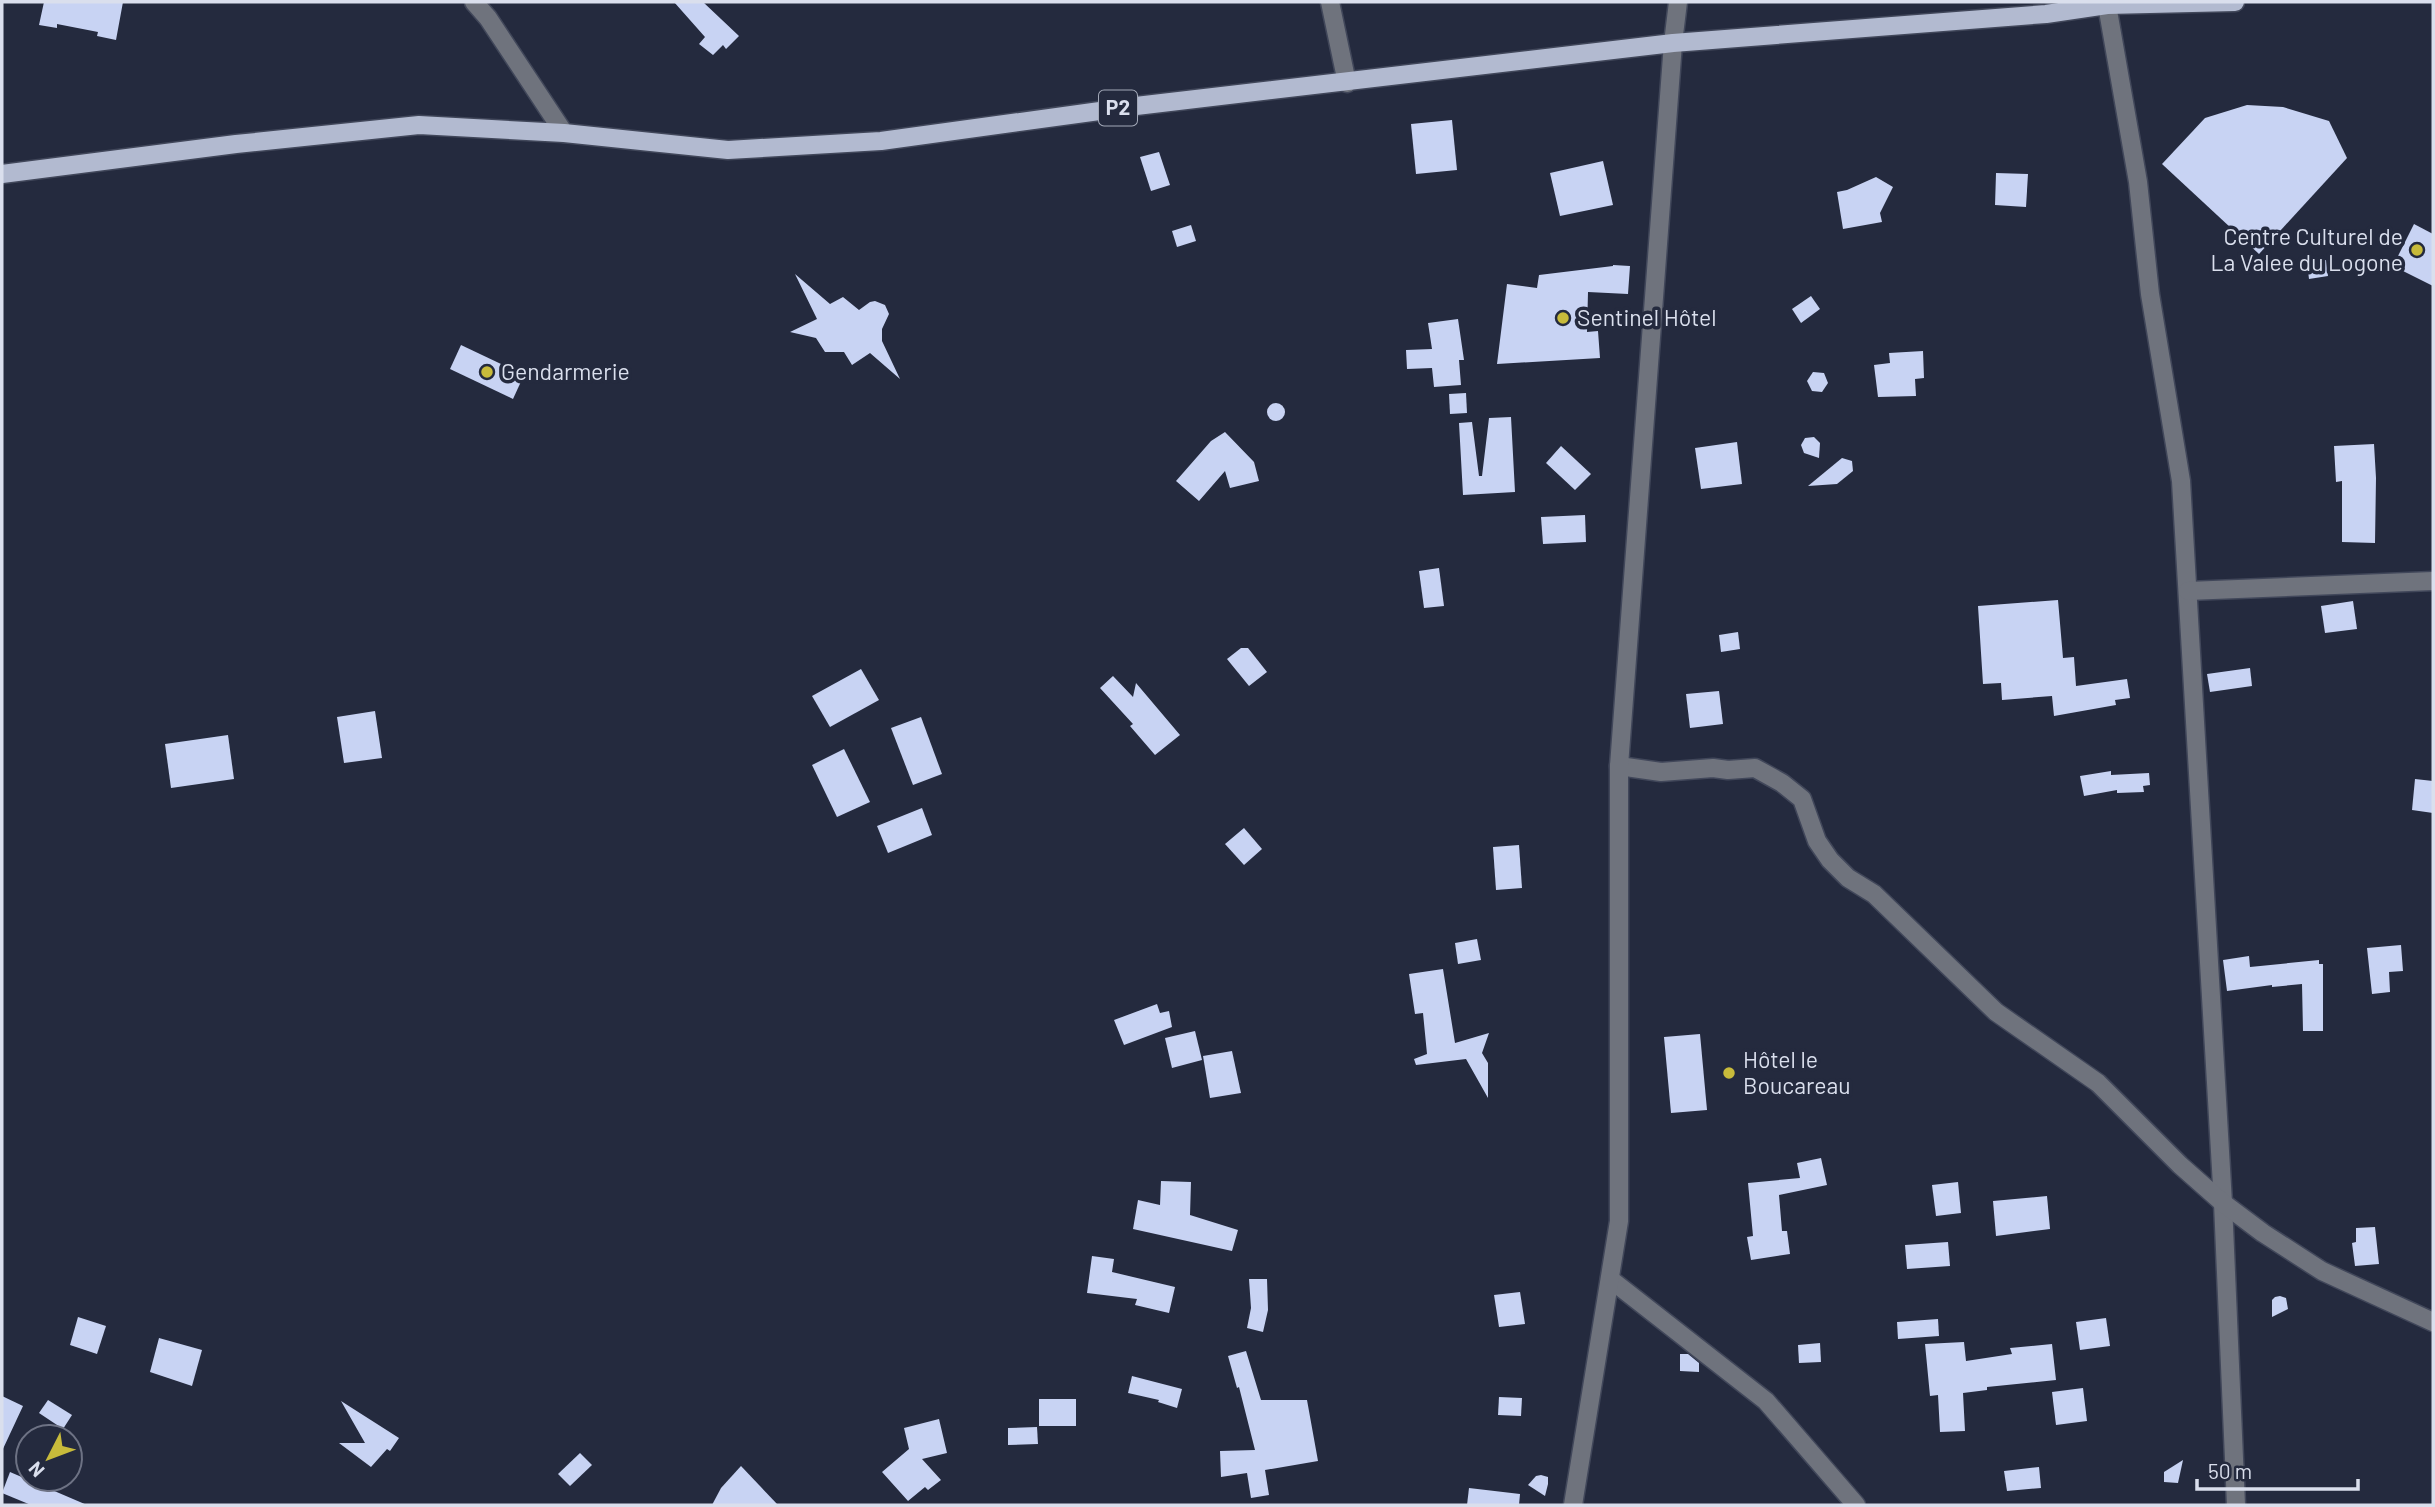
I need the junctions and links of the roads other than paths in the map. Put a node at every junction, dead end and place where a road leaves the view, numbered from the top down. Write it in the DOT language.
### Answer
graph roads {
  1 [pos="474,2"];
  2 [pos="1330,2"];
  3 [pos="1678,2"];
  4 [pos="2235,2"];
  5 [pos="2107,5"];
  6 [pos="485,10"];
  7 [pos="1673,43"];
  8 [pos="1347,83"];
  9 [pos="564,133"];
  10 [pos="2,174"];
  11 [pos="2433,581"];
  12 [pos="2188,591"];
  13 [pos="1619,766"];
  14 [pos="2223,1203"];
  15 [pos="1610,1279"];
  16 [pos="2433,1322"];
  17 [pos="1573,1505"];
  18 [pos="1856,1505"];
  19 [pos="2236,1505"];
  1 -- 6 [label="street"];
  2 -- 8 [label="street"];
  3 -- 7 [label="street"];
  4 -- 5 [label="main road, P2"];
  5 -- 7 [label="main road, P2"];
  5 -- 12 [label="street"];
  6 -- 9 [label="street"];
  7 -- 8 [label="main road, P2"];
  7 -- 13 [label="street"];
  8 -- 9 [label="main road, P2"];
  9 -- 10 [label="main road, P2"];
  11 -- 12 [label="street"];
  12 -- 14 [label="street"];
  13 -- 14 [label="street"];
  13 -- 15 [label="street"];
  14 -- 16 [label="street"];
  14 -- 19 [label="street"];
  15 -- 17 [label="street"];
  15 -- 18 [label="street"];
}
